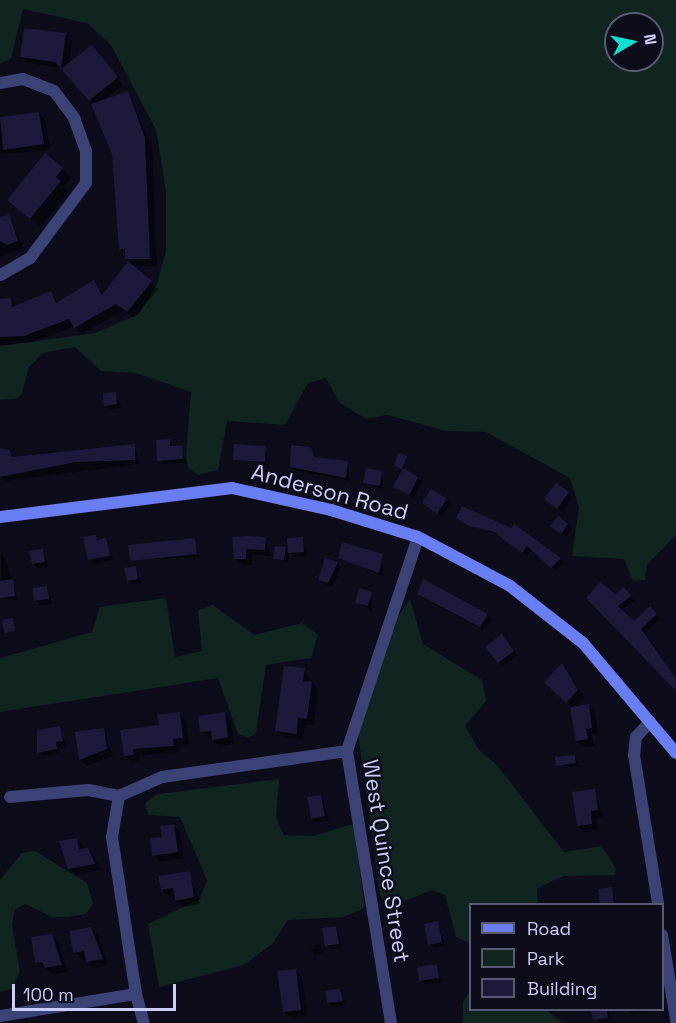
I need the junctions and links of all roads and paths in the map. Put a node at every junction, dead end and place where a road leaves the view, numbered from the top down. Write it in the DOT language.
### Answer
graph roads {
  1 [pos="0,83"];
  2 [pos="0,274"];
  3 [pos="0,518"];
  4 [pos="418,537"];
  5 [pos="650,722"];
  6 [pos="347,751"];
  7 [pos="676,753"];
  8 [pos="119,796"];
  9 [pos="10,797"];
  10 [pos="658,903"];
  11 [pos="664,942"];
  12 [pos="136,994"];
  13 [pos="0,1016"];
  14 [pos="676,1020"];
  15 [pos="144,1023"];
  16 [pos="391,1023"];
  1 -- 2 [label="street"];
  3 -- 4 [label="street, Anderson Road"];
  4 -- 5 [label="street, Anderson Road"];
  4 -- 6 [label="street, West Quince Street"];
  5 -- 7 [label="street, Anderson Road"];
  5 -- 10 [label="street"];
  6 -- 8 [label="street"];
  6 -- 16 [label="street, West Quince Street"];
  8 -- 9 [label="street"];
  8 -- 12 [label="street"];
  11 -- 14 [label="street"];
  12 -- 13 [label="street"];
  12 -- 15 [label="street"];
}
